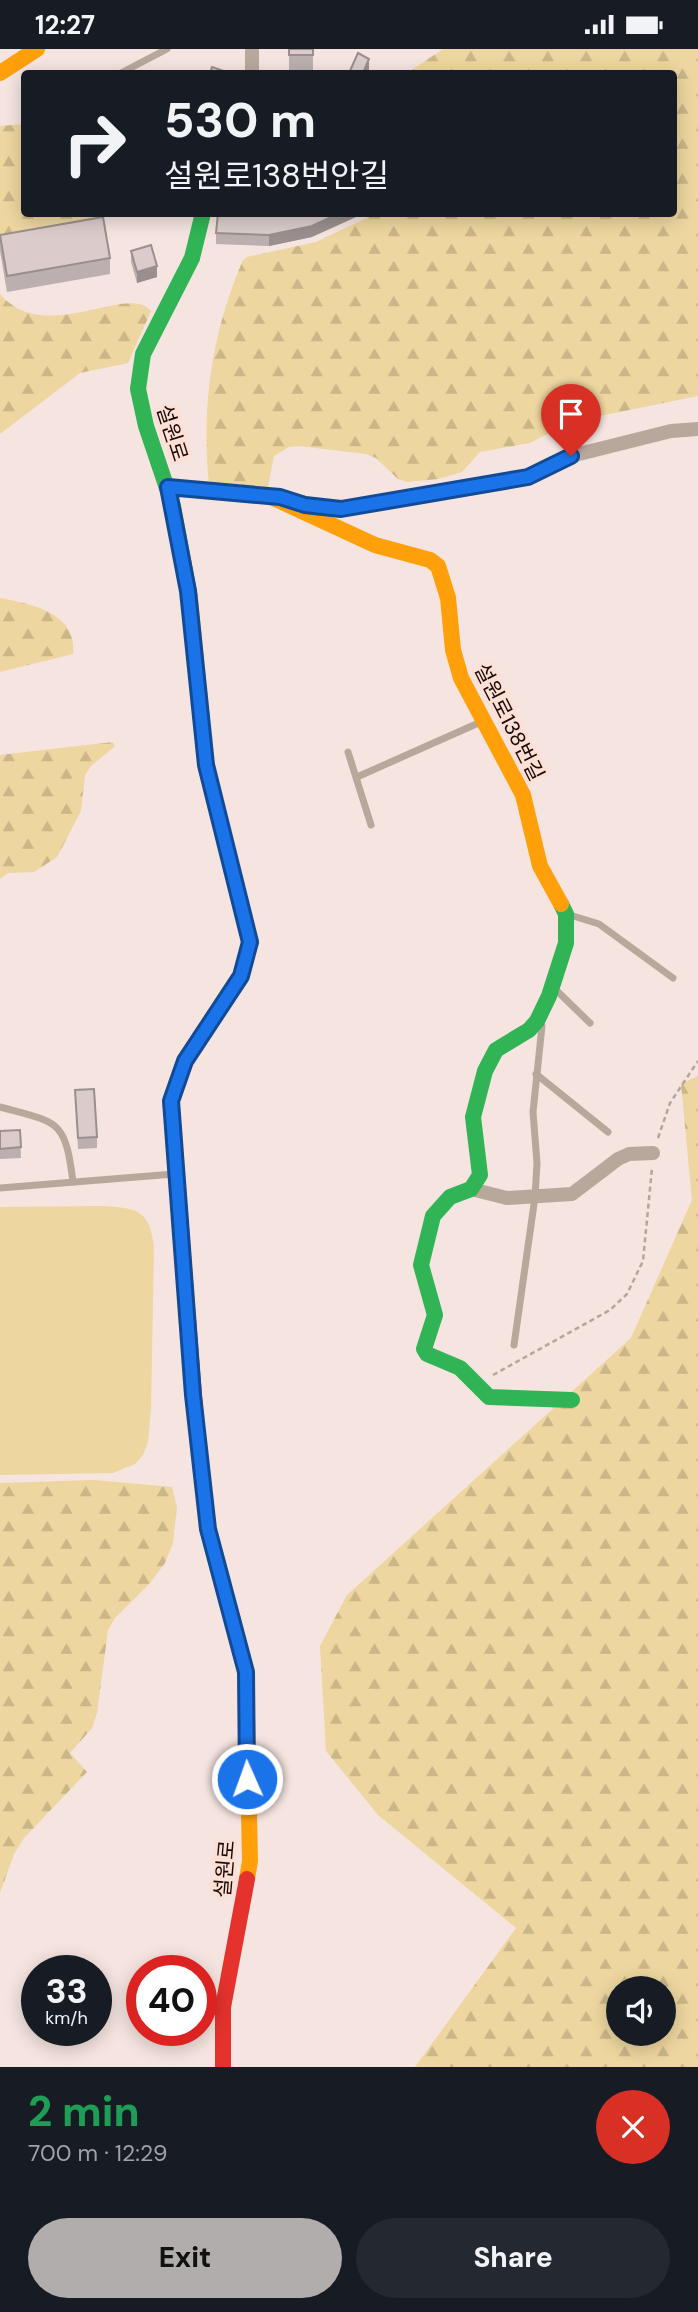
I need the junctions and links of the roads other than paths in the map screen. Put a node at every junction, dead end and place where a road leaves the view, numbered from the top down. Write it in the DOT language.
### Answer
graph roads {
  1 [pos="37,49"];
  2 [pos="167,49"];
  3 [pos="252,49"];
  4 [pos="127,70"];
  5 [pos="252,70"];
  6 [pos="0,73"];
  7 [pos="202,217"];
  8 [pos="698,429"];
  9 [pos="168,487"];
  10 [pos="269,496"];
  11 [pos="484,721"];
  12 [pos="348,752"];
  13 [pos="357,777"];
  14 [pos="371,825"];
  15 [pos="566,914"];
  16 [pos="673,978"];
  17 [pos="552,986"];
  18 [pos="544,1006"];
  19 [pos="590,1023"];
  20 [pos="536,1074"];
  21 [pos="0,1107"];
  22 [pos="608,1132"];
  23 [pos="653,1153"];
  24 [pos="175,1174"];
  25 [pos="73,1182"];
  26 [pos="0,1188"];
  27 [pos="471,1189"];
  28 [pos="535,1198"];
  29 [pos="514,1345"];
  30 [pos="572,1400"];
  31 [pos="223,2067"];
  1 -- 6 [label="street"];
  2 -- 4 [label="lane"];
  3 -- 5 [label="street"];
  7 -- 9 [label="street, 설원로"];
  8 -- 10 [label="street"];
  9 -- 10 [label="street"];
  9 -- 24 [label="street, 설원로"];
  10 -- 11 [label="street, 설원로138번길"];
  11 -- 13 [label="lane"];
  11 -- 15 [label="street, 설원로138번길"];
  12 -- 13 [label="lane"];
  13 -- 14 [label="lane"];
  15 -- 16 [label="lane"];
  15 -- 17 [label="street"];
  17 -- 18 [label="street"];
  17 -- 19 [label="lane"];
  18 -- 20 [label="lane"];
  18 -- 27 [label="street"];
  20 -- 22 [label="lane"];
  20 -- 28 [label="lane"];
  21 -- 25 [label="lane"];
  23 -- 28 [label="street"];
  24 -- 25 [label="lane"];
  24 -- 31 [label="street, 설원로"];
  25 -- 26 [label="lane"];
  27 -- 28 [label="street"];
  27 -- 30 [label="street"];
  28 -- 29 [label="lane"];
}
